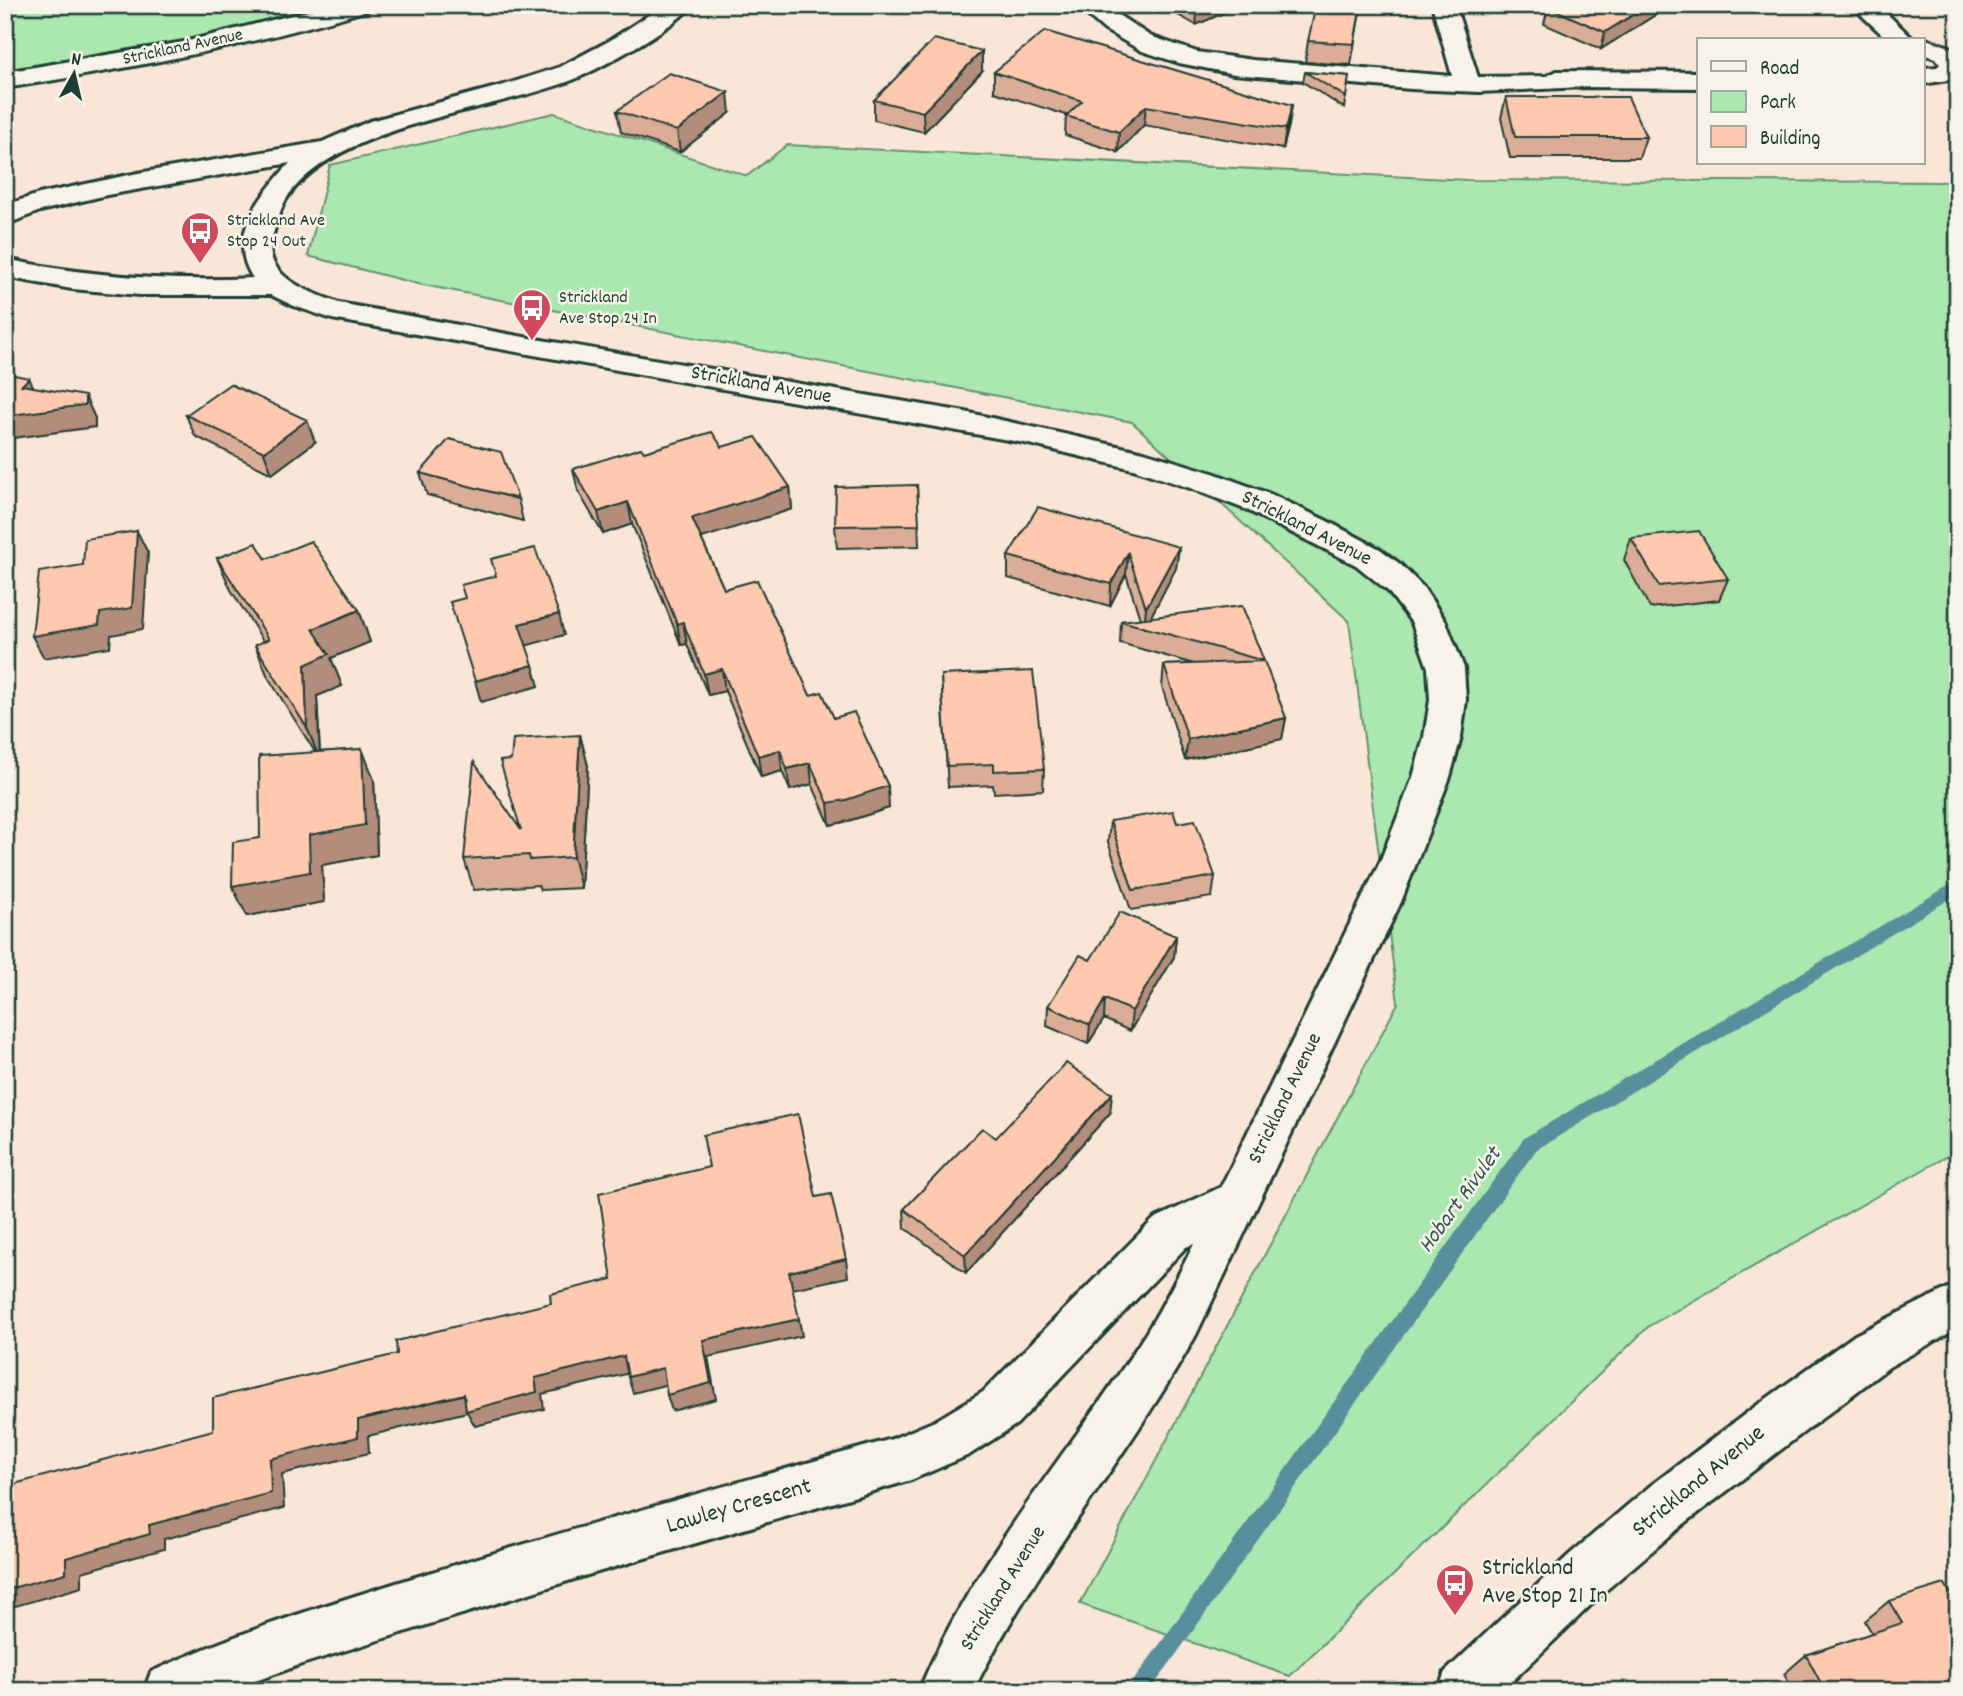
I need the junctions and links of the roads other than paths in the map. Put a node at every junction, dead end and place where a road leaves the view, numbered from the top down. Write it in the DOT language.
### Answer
graph roads {
  1 [pos="359,5"];
  2 [pos="680,5"];
  3 [pos="1088,5"];
  4 [pos="1863,5"];
  5 [pos="1445,8"];
  6 [pos="1900,38"];
  7 [pos="1924,46"];
  8 [pos="1953,55"];
  9 [pos="1465,76"];
  10 [pos="1924,76"];
  11 [pos="5,80"];
  12 [pos="1697,80"];
  13 [pos="325,150"];
  14 [pos="5,217"];
  15 [pos="5,268"];
  16 [pos="276,286"];
  17 [pos="1236,1201"];
  18 [pos="1958,1304"];
  19 [pos="170,1691"];
  20 [pos="945,1691"];
  21 [pos="1464,1691"];
  1 -- 11 [label="street, Strickland Avenue"];
  2 -- 13 [label="street, Strickland Avenue"];
  3 -- 9 [label="street"];
  4 -- 6 [label="street"];
  5 -- 9 [label="street"];
  7 -- 8 [label="street"];
  8 -- 10 [label="street"];
  9 -- 12 [label="street"];
  13 -- 14 [label="street, Strickland Avenue"];
  13 -- 16 [label="street, Strickland Avenue"];
  15 -- 16 [label="street, Strickland Avenue"];
  16 -- 17 [label="street, Strickland Avenue"];
  17 -- 19 [label="street, Lawley Crescent"];
  17 -- 20 [label="street, Strickland Avenue"];
  18 -- 21 [label="street, Strickland Avenue"];
}
